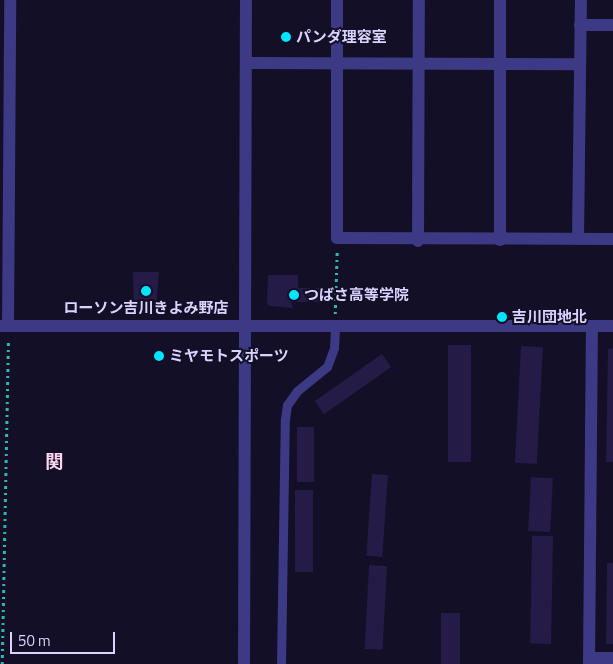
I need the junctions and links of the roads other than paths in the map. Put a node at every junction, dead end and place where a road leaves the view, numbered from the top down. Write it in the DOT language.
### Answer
graph roads {
  1 [pos="10,0"];
  2 [pos="246,0"];
  3 [pos="337,0"];
  4 [pos="419,0"];
  5 [pos="500,0"];
  6 [pos="581,0"];
  7 [pos="580,25"];
  8 [pos="613,25"];
  9 [pos="246,63"];
  10 [pos="336,63"];
  11 [pos="418,64"];
  12 [pos="500,64"];
  13 [pos="580,64"];
  14 [pos="578,239"];
  15 [pos="500,240"];
  16 [pos="613,240"];
  17 [pos="418,241"];
  18 [pos="245,325"];
  19 [pos="4,326"];
  20 [pos="335,326"];
  21 [pos="592,326"];
  22 [pos="613,326"];
  23 [pos="613,658"];
  24 [pos="589,661"];
  25 [pos="244,664"];
  26 [pos="281,664"];
  1 -- 19 [label="street"];
  2 -- 9 [label="street"];
  3 -- 10 [label="street"];
  4 -- 11 [label="street"];
  5 -- 12 [label="street"];
  6 -- 7 [label="street"];
  7 -- 8 [label="street"];
  7 -- 13 [label="street"];
  9 -- 10 [label="street"];
  9 -- 18 [label="street"];
  10 -- 11 [label="street"];
  10 -- 17 [label="street"];
  11 -- 12 [label="street"];
  11 -- 17 [label="street"];
  12 -- 13 [label="street"];
  12 -- 15 [label="street"];
  13 -- 14 [label="street"];
  14 -- 15 [label="street"];
  14 -- 16 [label="street"];
  15 -- 17 [label="street"];
  18 -- 19 [label="street"];
  18 -- 20 [label="street"];
  18 -- 25 [label="street"];
  20 -- 21 [label="street"];
  20 -- 26 [label="lane"];
  21 -- 22 [label="street"];
  21 -- 24 [label="street"];
  23 -- 24 [label="street"];
}
